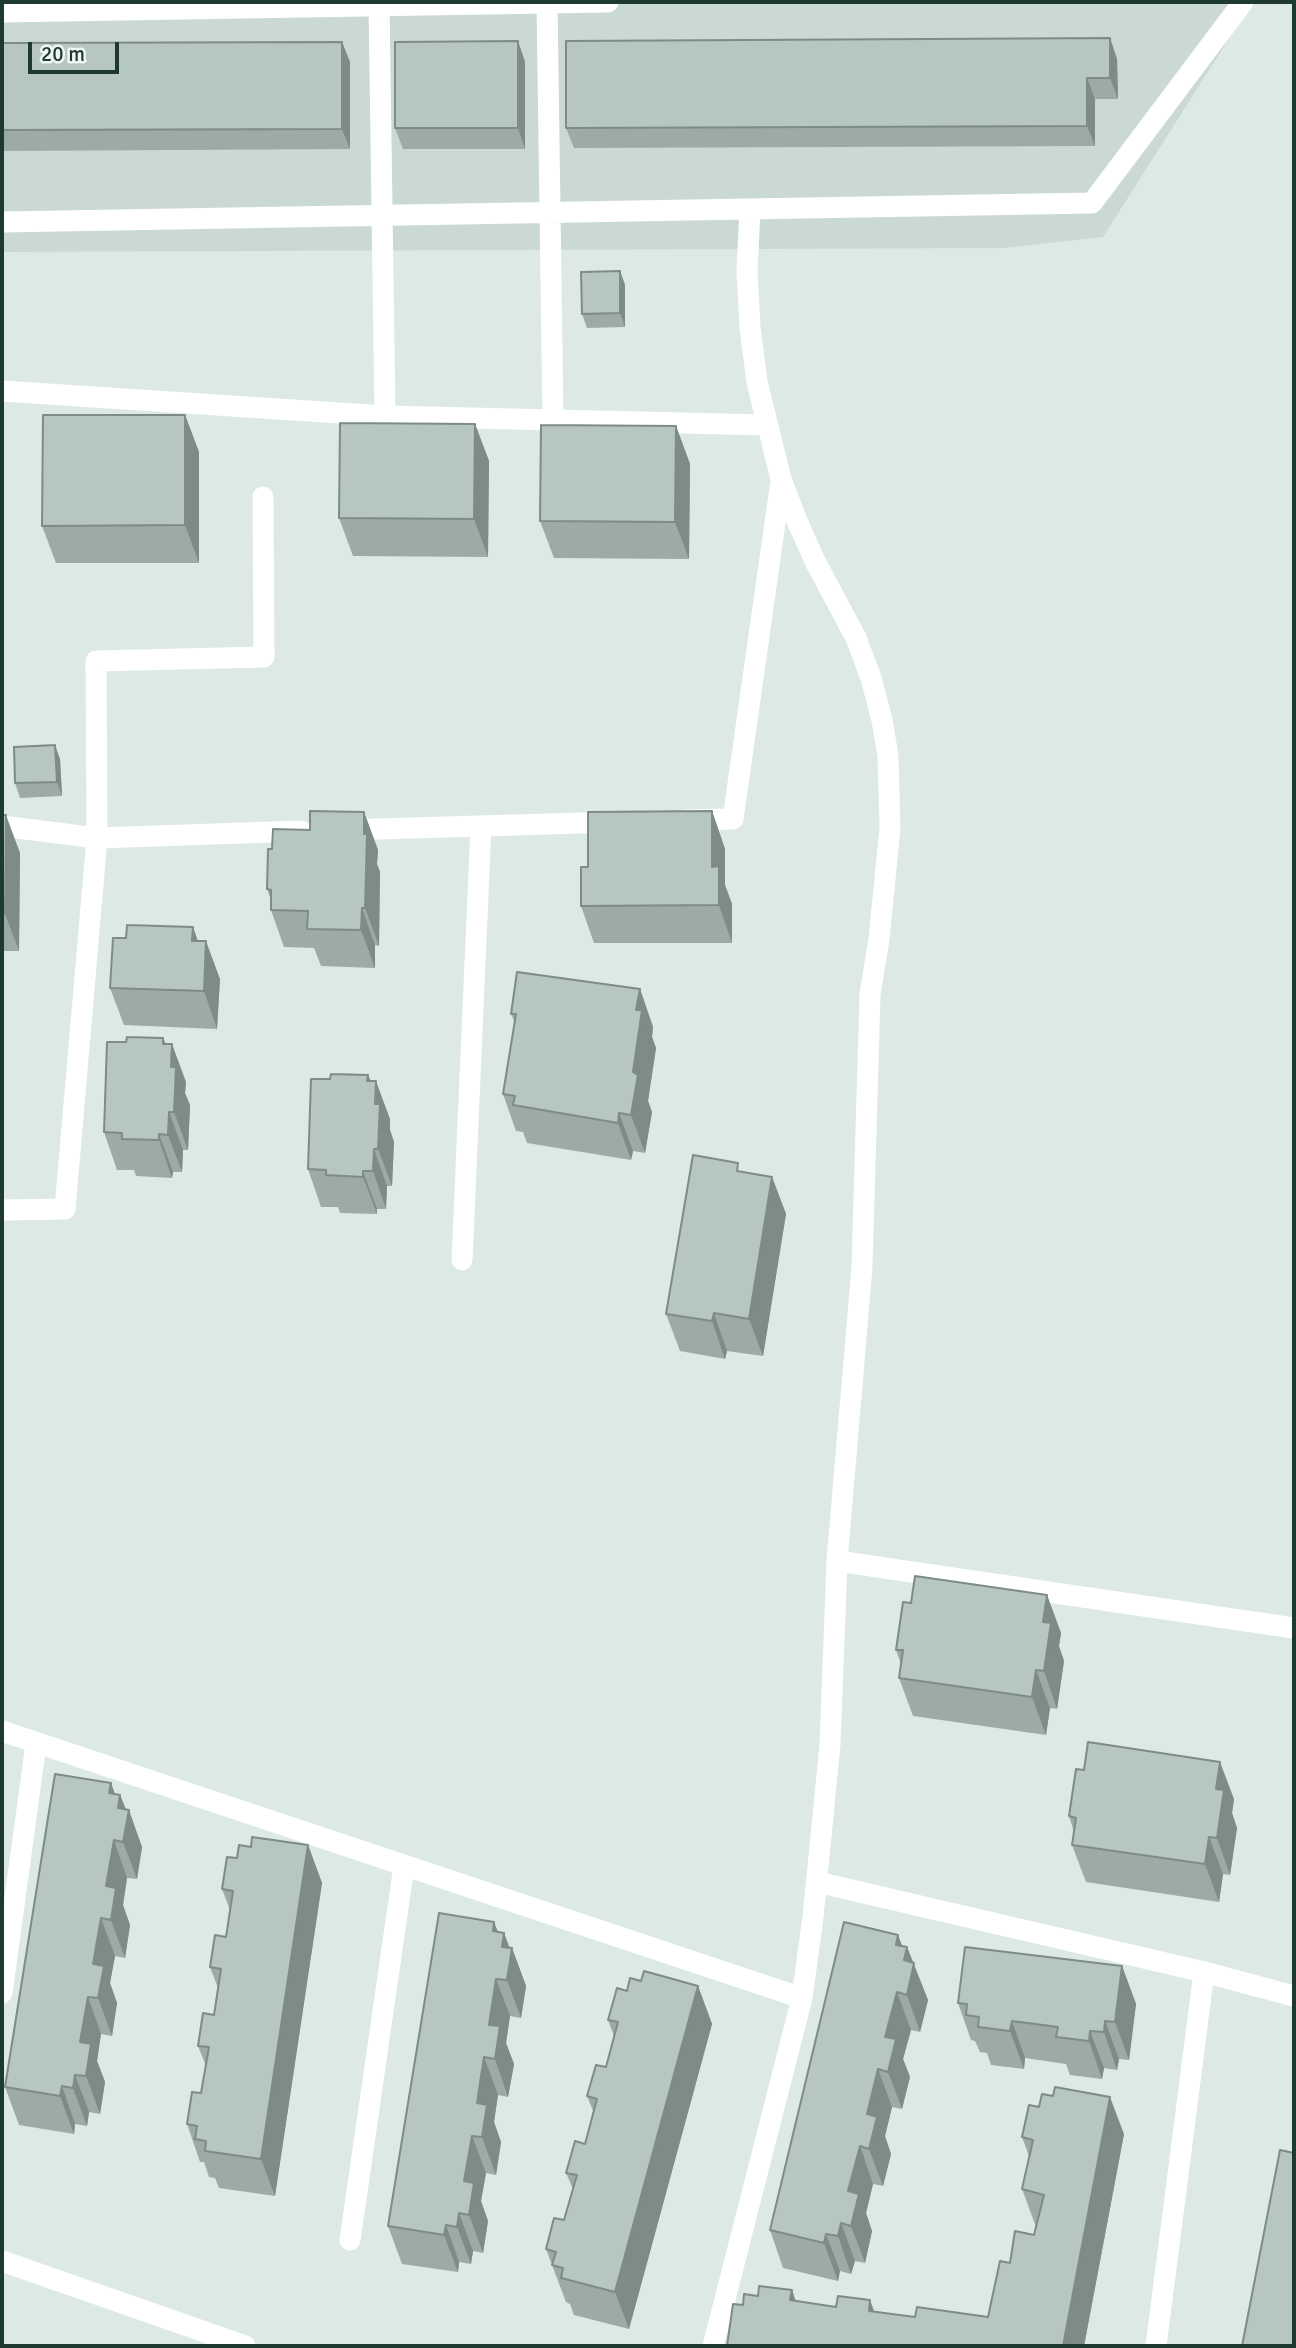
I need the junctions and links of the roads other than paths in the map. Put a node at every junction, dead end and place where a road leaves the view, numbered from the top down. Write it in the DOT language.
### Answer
graph roads {
  1 [pos="547,2"];
  2 [pos="608,2"];
  3 [pos="1243,2"];
  4 [pos="379,4"];
  5 [pos="2,12"];
  6 [pos="750,209"];
  7 [pos="550,213"];
  8 [pos="382,216"];
  9 [pos="2,222"];
  10 [pos="2,391"];
  11 [pos="385,416"];
  12 [pos="553,419"];
  13 [pos="767,425"];
  14 [pos="781,479"];
  15 [pos="263,497"];
  16 [pos="663,821"];
  17 [pos="635,822"];
  18 [pos="2,826"];
  19 [pos="481,826"];
  20 [pos="97,838"];
  21 [pos="2,1210"];
  22 [pos="462,1261"];
  23 [pos="836,1561"];
  24 [pos="1294,1628"];
  25 [pos="2,1731"];
  26 [pos="36,1744"];
  27 [pos="404,1866"];
  28 [pos="817,1882"];
  29 [pos="1204,1972"];
  30 [pos="2,1993"];
  31 [pos="1294,1996"];
  32 [pos="802,1998"];
  33 [pos="350,2240"];
  34 [pos="2,2261"];
  35 [pos="244,2346"];
  36 [pos="713,2346"];
  37 [pos="1156,2346"];
  1 -- 2 [label="street"];
  1 -- 4 [label="street"];
  1 -- 7 [label="street"];
  3 -- 6 [label="street"];
  4 -- 5 [label="street"];
  4 -- 8 [label="street"];
  6 -- 7 [label="street"];
  6 -- 13 [label="street"];
  7 -- 8 [label="street"];
  7 -- 12 [label="street"];
  8 -- 9 [label="street"];
  8 -- 11 [label="street"];
  10 -- 11 [label="street"];
  11 -- 12 [label="street"];
  12 -- 13 [label="street"];
  13 -- 14 [label="street"];
  14 -- 16 [label="street"];
  14 -- 23 [label="street"];
  15 -- 20 [label="street"];
  17 -- 19 [label="street"];
  18 -- 20 [label="street"];
  19 -- 20 [label="street"];
  19 -- 22 [label="street"];
  20 -- 21 [label="street"];
  23 -- 24 [label="street"];
  23 -- 28 [label="street"];
  25 -- 26 [label="street"];
  26 -- 27 [label="street"];
  26 -- 30 [label="street"];
  27 -- 32 [label="street"];
  27 -- 33 [label="street"];
  28 -- 29 [label="street"];
  28 -- 32 [label="street"];
  29 -- 31 [label="street"];
  29 -- 37 [label="street"];
  32 -- 36 [label="street"];
  34 -- 35 [label="street"];
}
